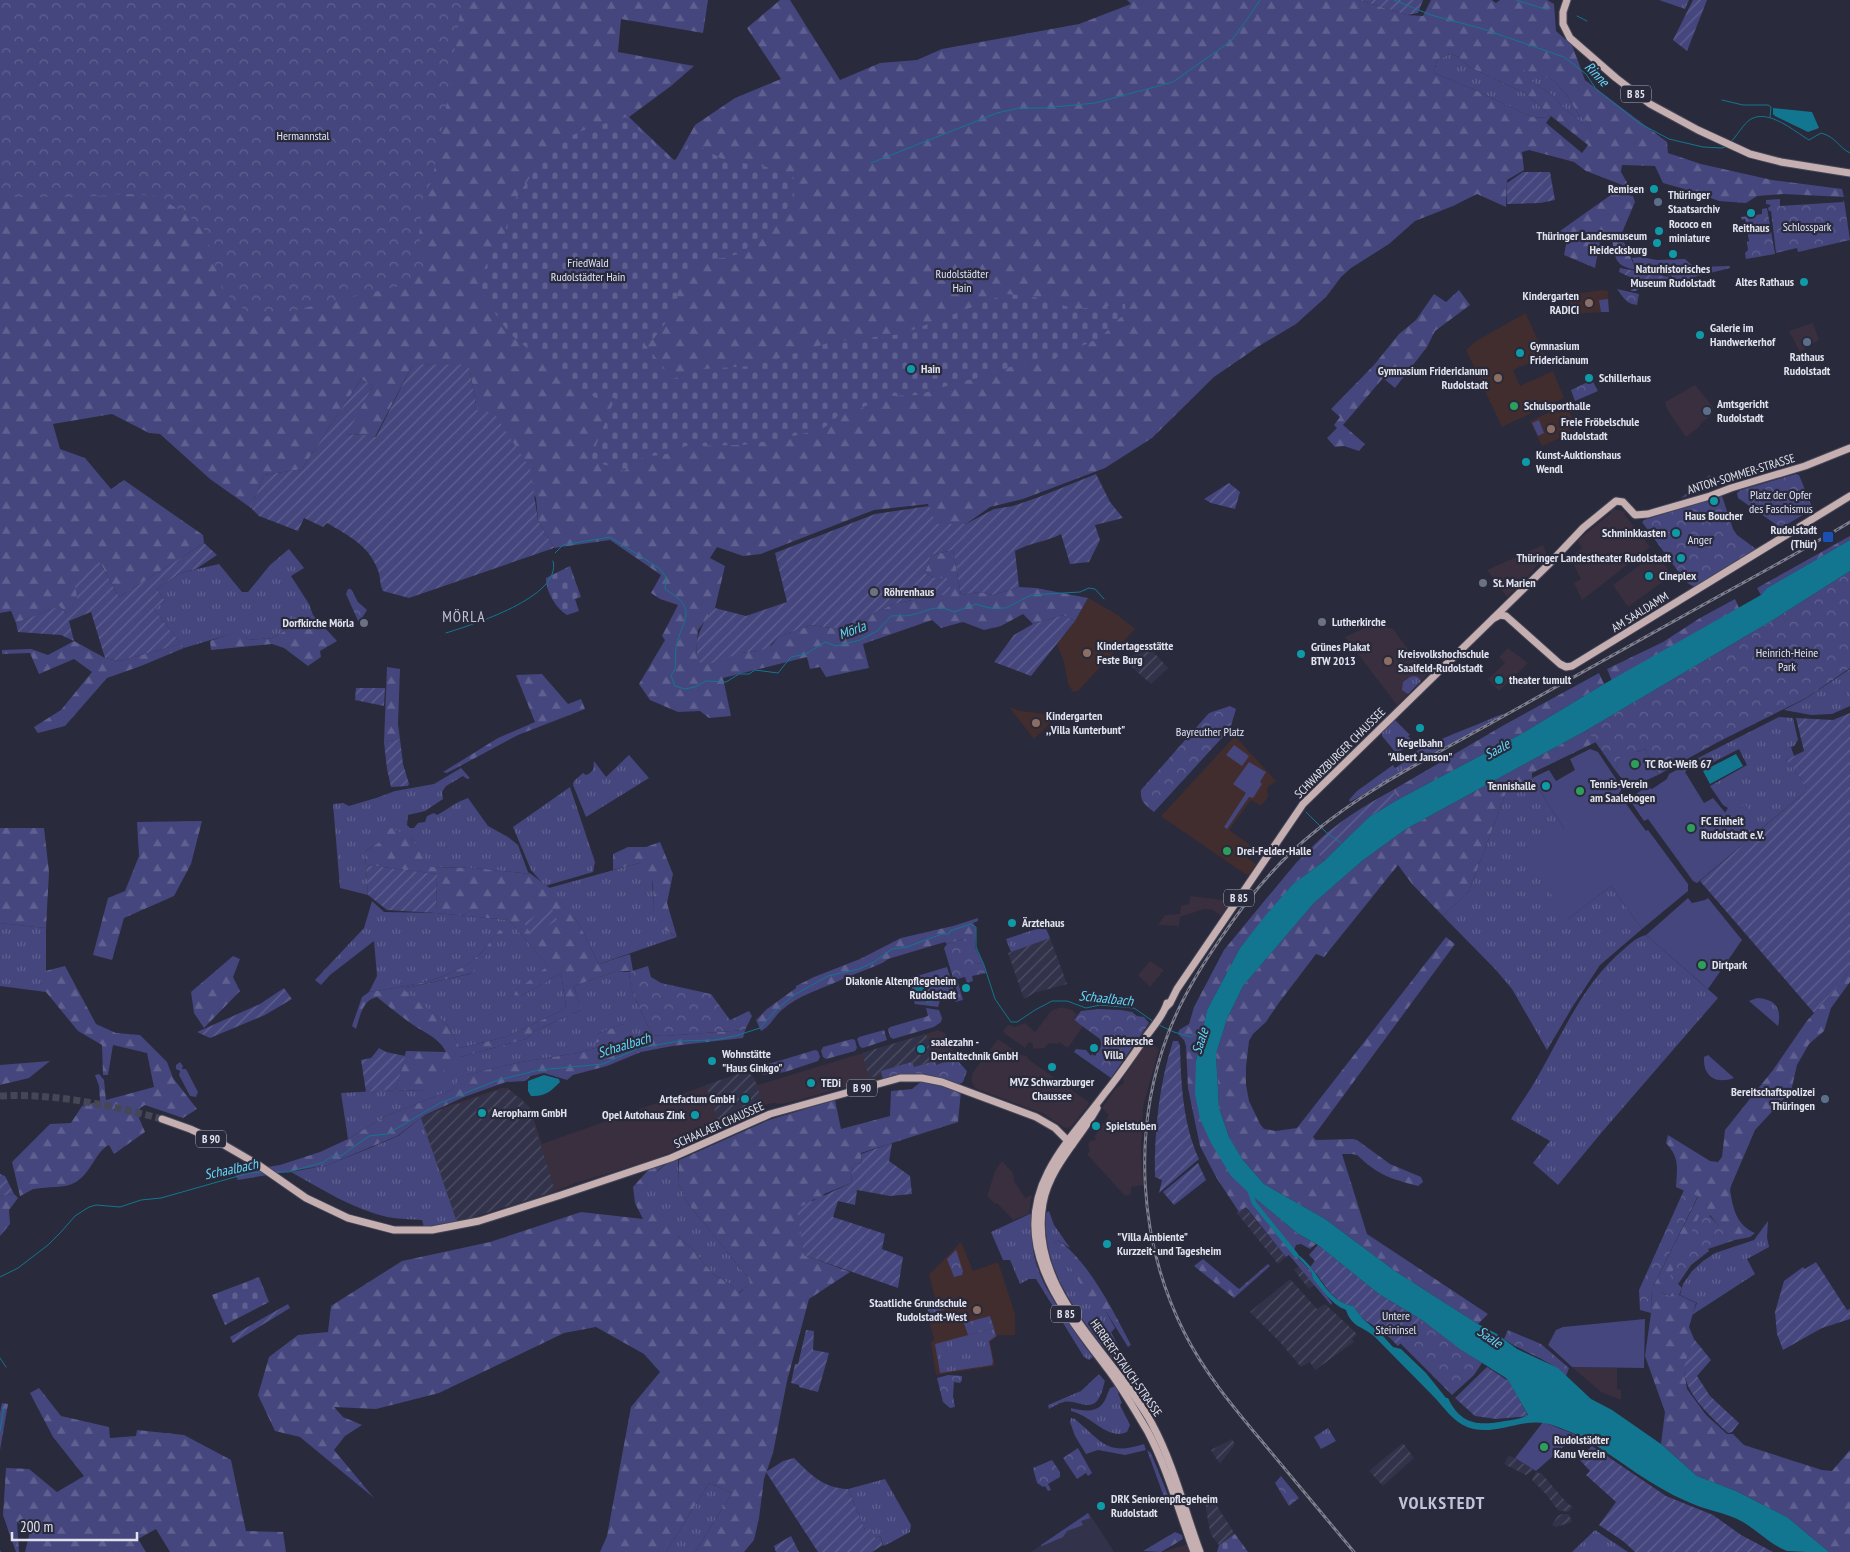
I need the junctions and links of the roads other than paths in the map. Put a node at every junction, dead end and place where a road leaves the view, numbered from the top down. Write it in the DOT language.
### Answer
graph roads {
  1 [pos="1567,0"];
  2 [pos="1850,173"];
  3 [pos="1850,448"];
  4 [pos="1850,496"];
  5 [pos="1556,557"];
  6 [pos="1509,602"];
  7 [pos="1508,617"];
  8 [pos="1490,621"];
  9 [pos="162,1120"];
  10 [pos="1070,1143"];
  11 [pos="1151,1424"];
  12 [pos="1148,1433"];
  13 [pos="1157,1434"];
  14 [pos="1194,1552"];
  15 [pos="1200,1552"];
  1 -- 2 [label="main road, B 85"];
  3 -- 5 [label="main road, ANTON-SOMMER-STRASSE / B 85"];
  4 -- 7 [label="main road, AM SAALDAMM"];
  5 -- 6 [label="main road, SCHWARZBURGER CHAUSSEE / B 85"];
  6 -- 7 [label="main road"];
  6 -- 8 [label="main road, SCHWARZBURGER CHAUSSEE / B 85"];
  7 -- 8 [label="main road"];
  8 -- 10 [label="main road, SCHWARZBURGER CHAUSSEE / B 85"];
  9 -- 10 [label="main road, SCHAALAER CHAUSSEE / B 90"];
  10 -- 11 [label="main road, HERBERT-STAUCH-STRASSE / B 85"];
  10 -- 12 [label="main road, HERBERT-STAUCH-STRASSE / B 85"];
  11 -- 12 [label="main road"];
  11 -- 13 [label="main road, HERBERT-STAUCH-STRASSE / B 85"];
  12 -- 13 [label="main road"];
  12 -- 14 [label="main road, HERBERT-STAUCH-STRASSE / B 85"];
  13 -- 15 [label="main road, HERBERT-STAUCH-STRASSE / B 85"];
}
